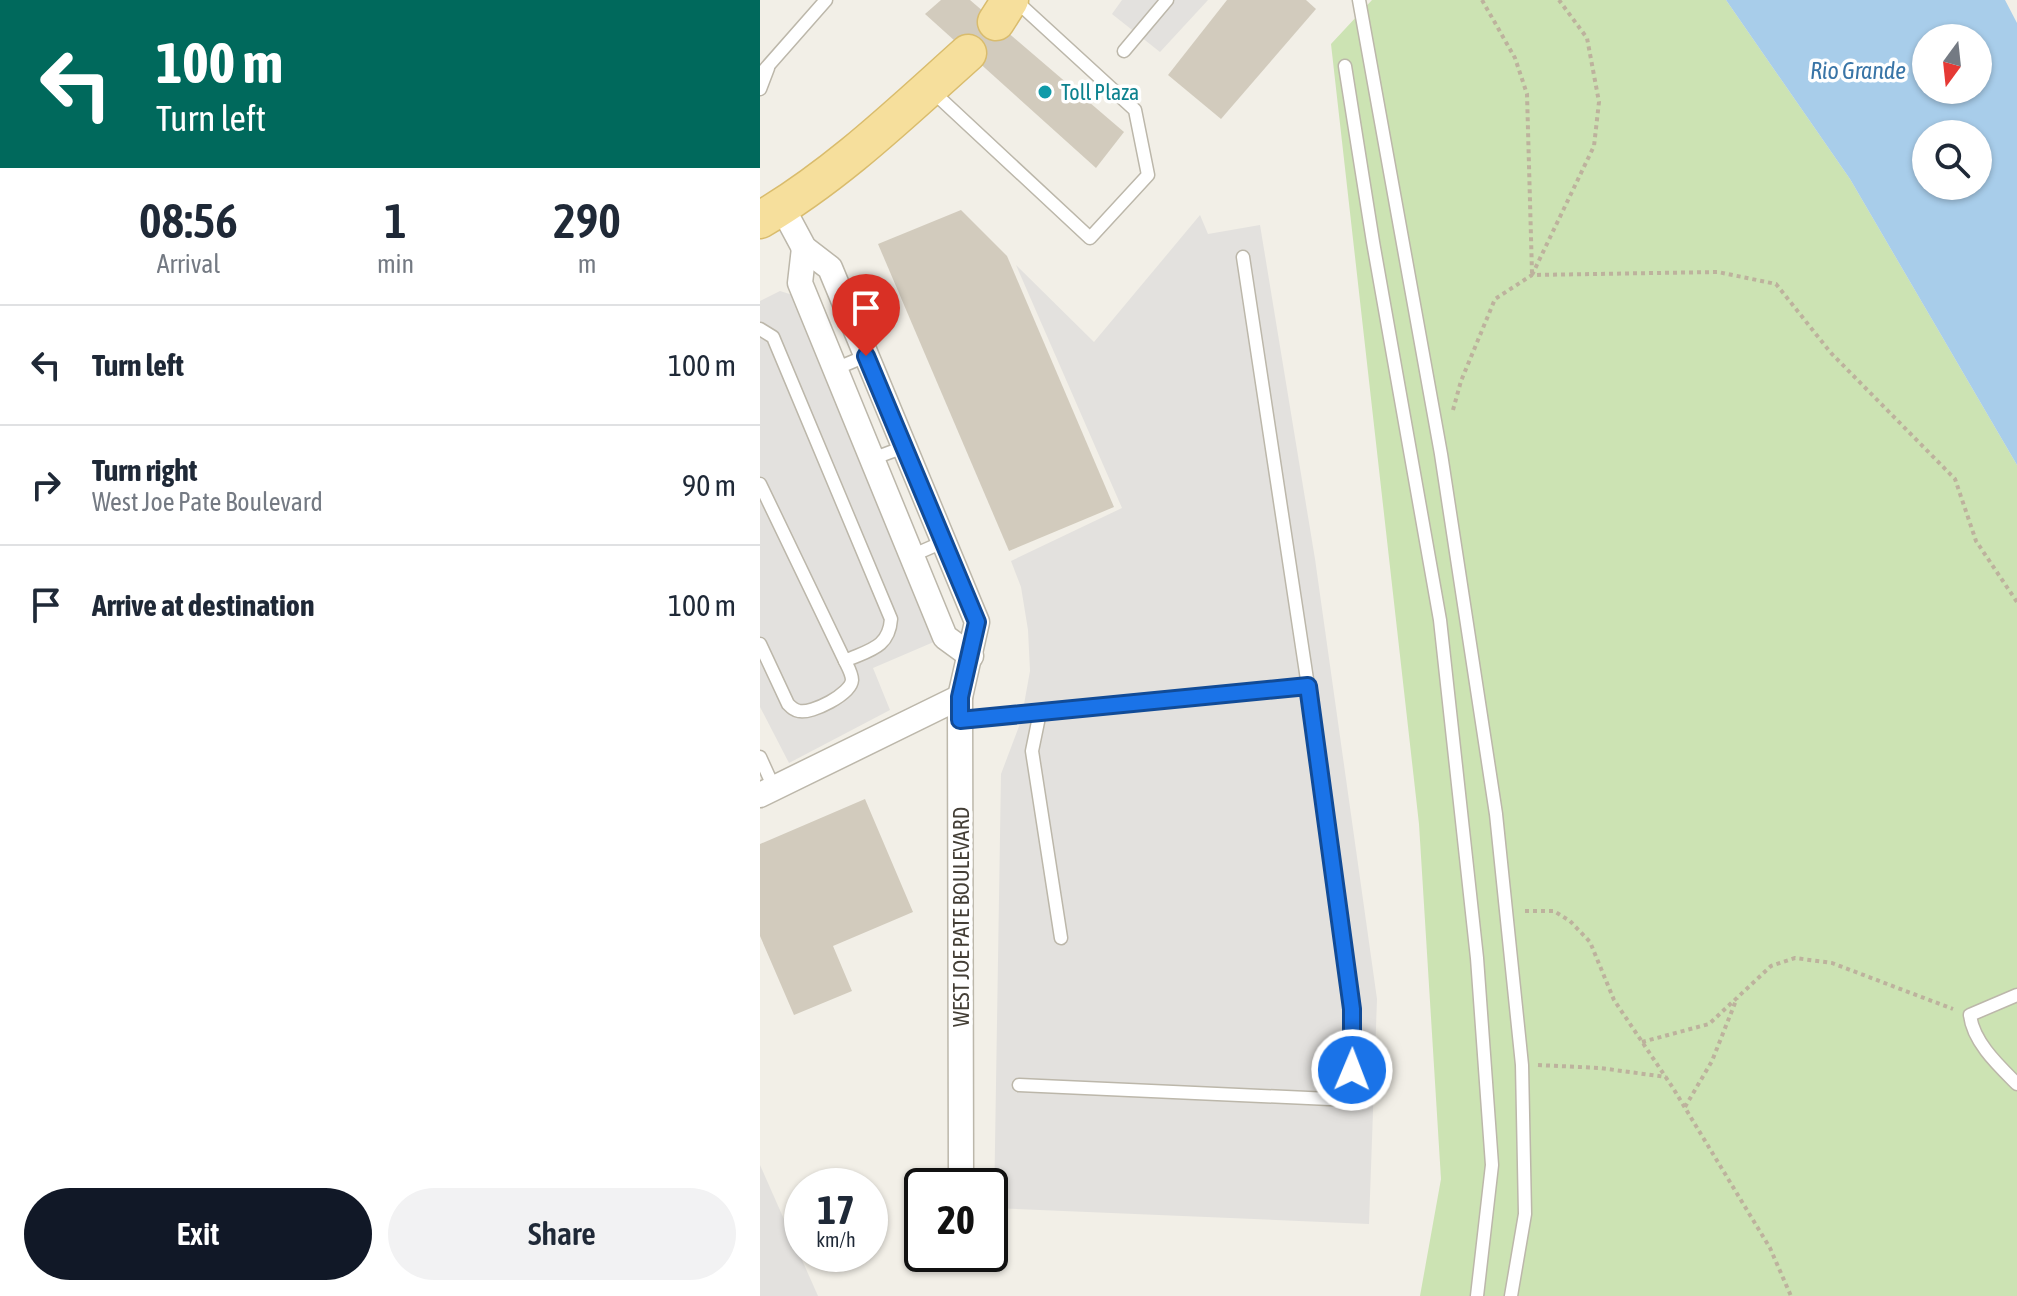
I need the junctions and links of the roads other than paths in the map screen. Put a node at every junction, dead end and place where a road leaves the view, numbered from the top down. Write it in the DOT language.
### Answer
graph roads {
  1 [pos="826,0"];
  2 [pos="1167,0"];
  3 [pos="1359,0"];
  4 [pos="1007,7"];
  5 [pos="1124,51"];
  6 [pos="968,53"];
  7 [pos="1345,66"];
  8 [pos="764,70"];
  9 [pos="929,88"];
  10 [pos="760,89"];
  11 [pos="771,214"];
  12 [pos="804,248"];
  13 [pos="1243,257"];
  14 [pos="760,329"];
  15 [pos="866,356"];
  16 [pos="835,369"];
  17 [pos="904,447"];
  18 [pos="872,459"];
  19 [pos="760,484"];
  20 [pos="943,542"];
  21 [pos="911,556"];
  22 [pos="760,644"];
  23 [pos="971,656"];
  24 [pos="845,661"];
  25 [pos="1308,686"];
  26 [pos="960,708"];
  27 [pos="1040,712"];
  28 [pos="760,757"];
  29 [pos="767,792"];
  30 [pos="1061,938"];
  31 [pos="2017,995"];
  32 [pos="2017,1084"];
  33 [pos="1019,1085"];
  34 [pos="961,1168"];
  35 [pos="1477,1296"];
  36 [pos="1511,1296"];
  1 -- 8 [label="lane"];
  2 -- 5 [label="lane"];
  3 -- 36 [label="lane"];
  4 -- 9 [label="lane"];
  6 -- 9 [label="main road"];
  7 -- 35 [label="lane"];
  8 -- 10 [label="lane"];
  9 -- 11 [label="main road"];
  11 -- 12 [label="street, WEST JOE PATE BOULEVARD"];
  12 -- 15 [label="street, WEST JOE PATE BOULEVARD"];
  12 -- 16 [label="street"];
  13 -- 25 [label="lane"];
  14 -- 24 [label="lane"];
  15 -- 16 [label="lane"];
  15 -- 17 [label="street, WEST JOE PATE BOULEVARD"];
  16 -- 18 [label="street"];
  17 -- 18 [label="lane"];
  17 -- 20 [label="street, WEST JOE PATE BOULEVARD"];
  18 -- 21 [label="street"];
  19 -- 24 [label="lane"];
  20 -- 21 [label="lane"];
  20 -- 23 [label="street, WEST JOE PATE BOULEVARD"];
  21 -- 23 [label="street"];
  22 -- 24 [label="lane"];
  23 -- 26 [label="street, WEST JOE PATE BOULEVARD"];
  25 -- 27 [label="lane"];
  25 -- 33 [label="lane"];
  26 -- 27 [label="lane"];
  26 -- 29 [label="street"];
  26 -- 34 [label="street, WEST JOE PATE BOULEVARD"];
  27 -- 30 [label="lane"];
  28 -- 29 [label="lane"];
  31 -- 32 [label="lane"];
}
